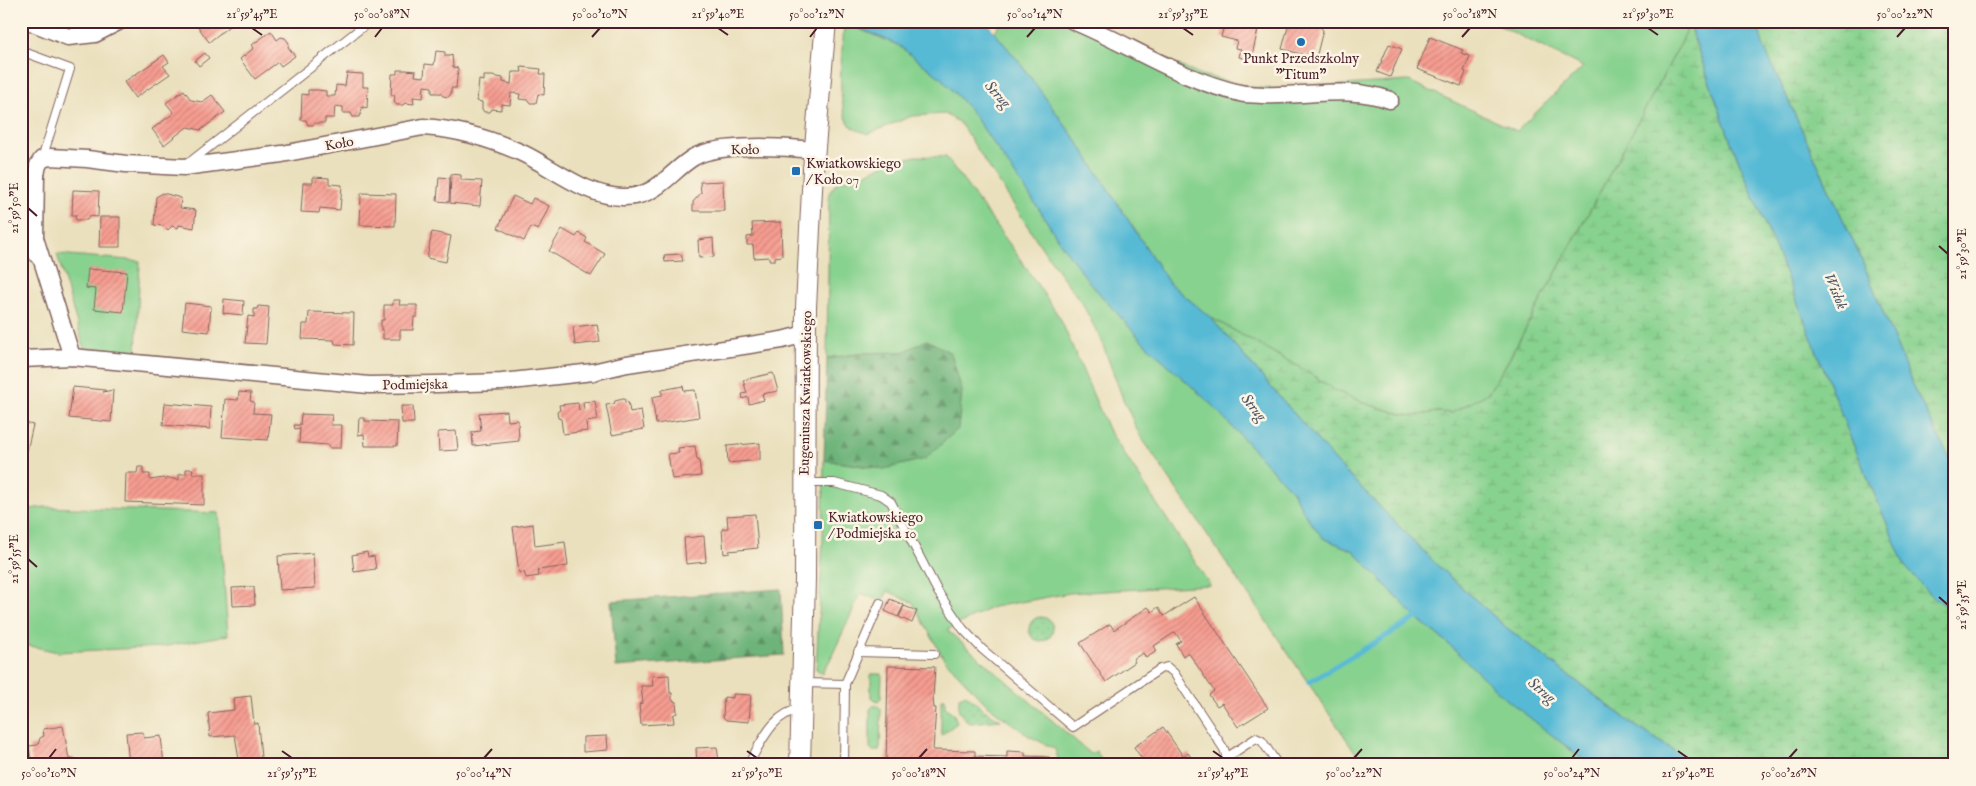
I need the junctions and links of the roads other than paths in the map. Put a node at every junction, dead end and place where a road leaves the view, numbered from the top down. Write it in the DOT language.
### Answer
graph roads {
  1 [pos="28,21"];
  2 [pos="120,21"];
  3 [pos="370,21"];
  4 [pos="826,21"];
  5 [pos="1073,21"];
  6 [pos="21,50"];
  7 [pos="1390,100"];
  8 [pos="814,150"];
  9 [pos="42,159"];
  10 [pos="184,166"];
  11 [pos="21,240"];
  12 [pos="44,271"];
  13 [pos="805,334"];
  14 [pos="72,357"];
  15 [pos="21,359"];
  16 [pos="804,483"];
  17 [pos="880,603"];
  18 [pos="858,652"];
  19 [pos="934,654"];
  20 [pos="802,683"];
  21 [pos="845,684"];
  22 [pos="802,709"];
  23 [pos="1225,761"];
  24 [pos="748,765"];
  25 [pos="800,765"];
  26 [pos="844,765"];
  27 [pos="1278,765"];
  1 -- 2 [label="street"];
  3 -- 10 [label="lane"];
  4 -- 8 [label="street, Eugeniusza Kwiatkowskiego"];
  5 -- 7 [label="street"];
  6 -- 9 [label="lane"];
  8 -- 10 [label="street, Koło"];
  8 -- 13 [label="street, Eugeniusza Kwiatkowskiego"];
  9 -- 10 [label="street, Koło"];
  9 -- 12 [label="street"];
  11 -- 12 [label="lane"];
  12 -- 14 [label="street"];
  13 -- 14 [label="street, Podmiejska"];
  13 -- 16 [label="street, Eugeniusza Kwiatkowskiego"];
  14 -- 15 [label="street, Podmiejska"];
  16 -- 20 [label="street, Eugeniusza Kwiatkowskiego"];
  16 -- 23 [label="lane"];
  17 -- 18 [label="lane"];
  18 -- 19 [label="lane"];
  18 -- 21 [label="lane"];
  20 -- 21 [label="lane"];
  20 -- 22 [label="street, Eugeniusza Kwiatkowskiego"];
  21 -- 26 [label="lane"];
  22 -- 24 [label="lane"];
  22 -- 25 [label="street, Eugeniusza Kwiatkowskiego"];
  23 -- 27 [label="lane"];
}
